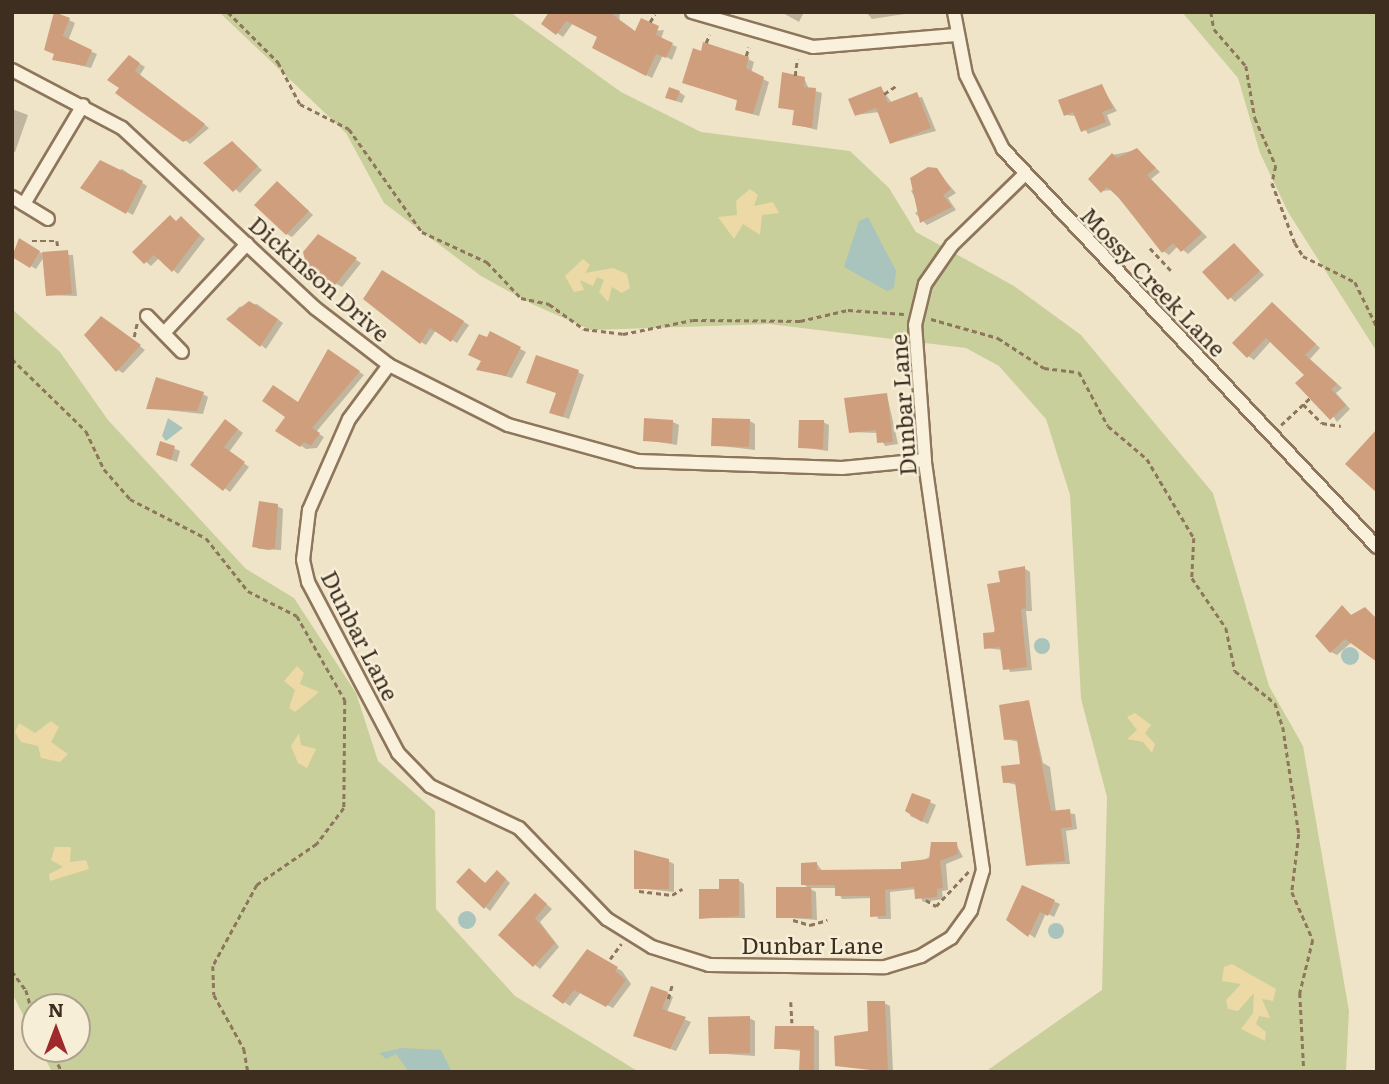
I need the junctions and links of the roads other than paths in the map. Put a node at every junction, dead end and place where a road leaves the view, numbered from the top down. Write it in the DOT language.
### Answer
graph roads {
  1 [pos="692,12"];
  2 [pos="954,12"];
  3 [pos="955,35"];
  4 [pos="12,71"];
  5 [pos="83,105"];
  6 [pos="1024,174"];
  7 [pos="18,201"];
  8 [pos="48,219"];
  9 [pos="247,244"];
  10 [pos="147,316"];
  11 [pos="164,333"];
  12 [pos="182,352"];
  13 [pos="390,365"];
  14 [pos="925,460"];
  15 [pos="1377,547"];
  1 -- 3 [label="street"];
  2 -- 3 [label="street, Mossy Creek Lane"];
  3 -- 6 [label="street, Mossy Creek Lane"];
  4 -- 5 [label="street, Dickinson Drive"];
  5 -- 7 [label="street"];
  5 -- 9 [label="street, Dickinson Drive"];
  6 -- 14 [label="street, Dunbar Lane"];
  6 -- 15 [label="street, Mossy Creek Lane"];
  7 -- 8 [label="street"];
  9 -- 11 [label="street"];
  9 -- 13 [label="street, Dickinson Drive"];
  10 -- 11 [label="street"];
  11 -- 12 [label="street"];
  13 -- 14 [label="street, Dickinson Drive"];
  13 -- 14 [label="street, Dunbar Lane"];
}
